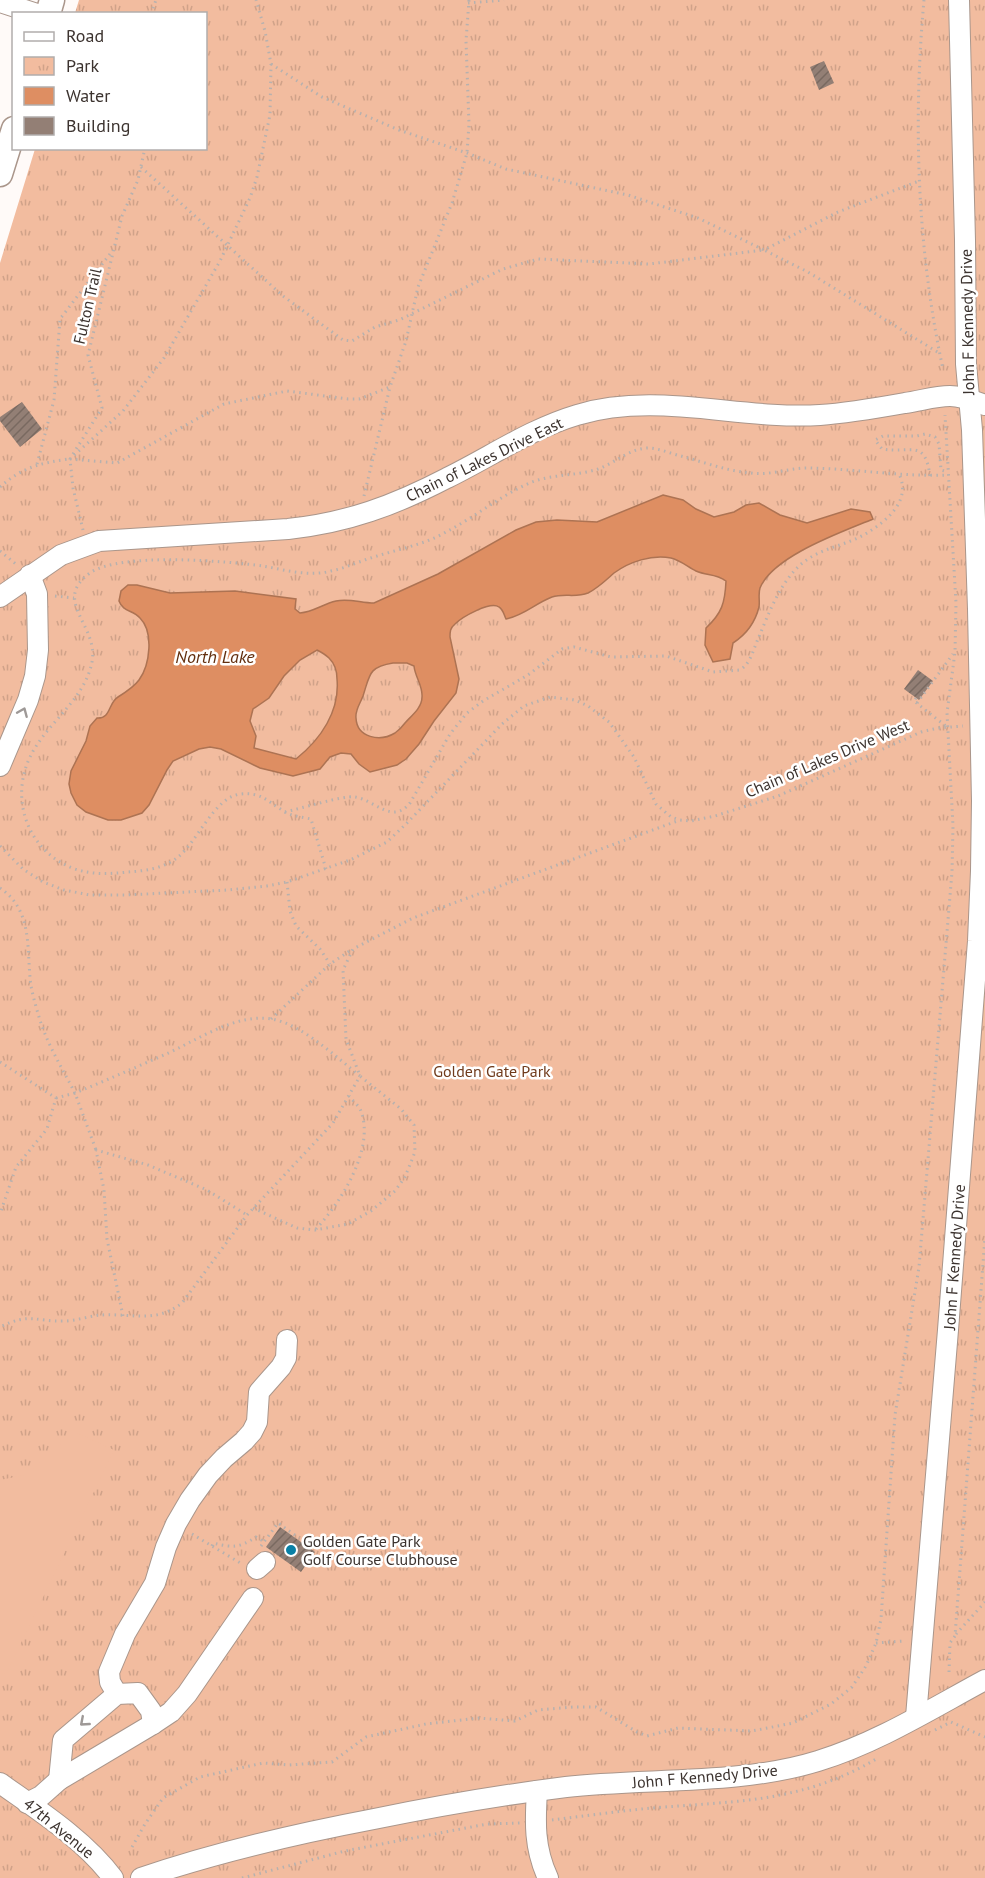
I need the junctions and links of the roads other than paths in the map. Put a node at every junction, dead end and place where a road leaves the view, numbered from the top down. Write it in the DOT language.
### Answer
graph roads {
  1 [pos="959,0"];
  2 [pos="0,2"];
  3 [pos="31,12"];
  4 [pos="12,135"];
  5 [pos="0,174"];
  6 [pos="977,402"];
  7 [pos="30,575"];
  8 [pos="0,597"];
  9 [pos="0,766"];
  10 [pos="287,1340"];
  11 [pos="253,1598"];
  12 [pos="985,1680"];
  13 [pos="117,1694"];
  14 [pos="916,1717"];
  15 [pos="153,1724"];
  16 [pos="59,1779"];
  17 [pos="0,1783"];
  18 [pos="537,1791"];
  19 [pos="27,1803"];
  20 [pos="113,1878"];
  21 [pos="141,1878"];
  22 [pos="548,1878"];
  1 -- 6 [label="street, John F Kennedy Drive"];
  2 -- 3 [label="street"];
  4 -- 5 [label="main road"];
  6 -- 7 [label="street, Chain of Lakes Drive East"];
  6 -- 14 [label="street, John F Kennedy Drive"];
  7 -- 8 [label="street, Chain of Lakes Drive East"];
  9 -- 7 [label="street, one-way"];
  10 -- 13 [label="street"];
  11 -- 15 [label="street"];
  12 -- 14 [label="street"];
  13 -- 15 [label="street"];
  13 -- 16 [label="street, one-way"];
  14 -- 18 [label="street, John F Kennedy Drive"];
  15 -- 16 [label="street"];
  16 -- 19 [label="street"];
  17 -- 19 [label="street, 47th Avenue"];
  18 -- 21 [label="street, John F Kennedy Drive"];
  18 -- 22 [label="street"];
  19 -- 20 [label="street, 47th Avenue"];
}
